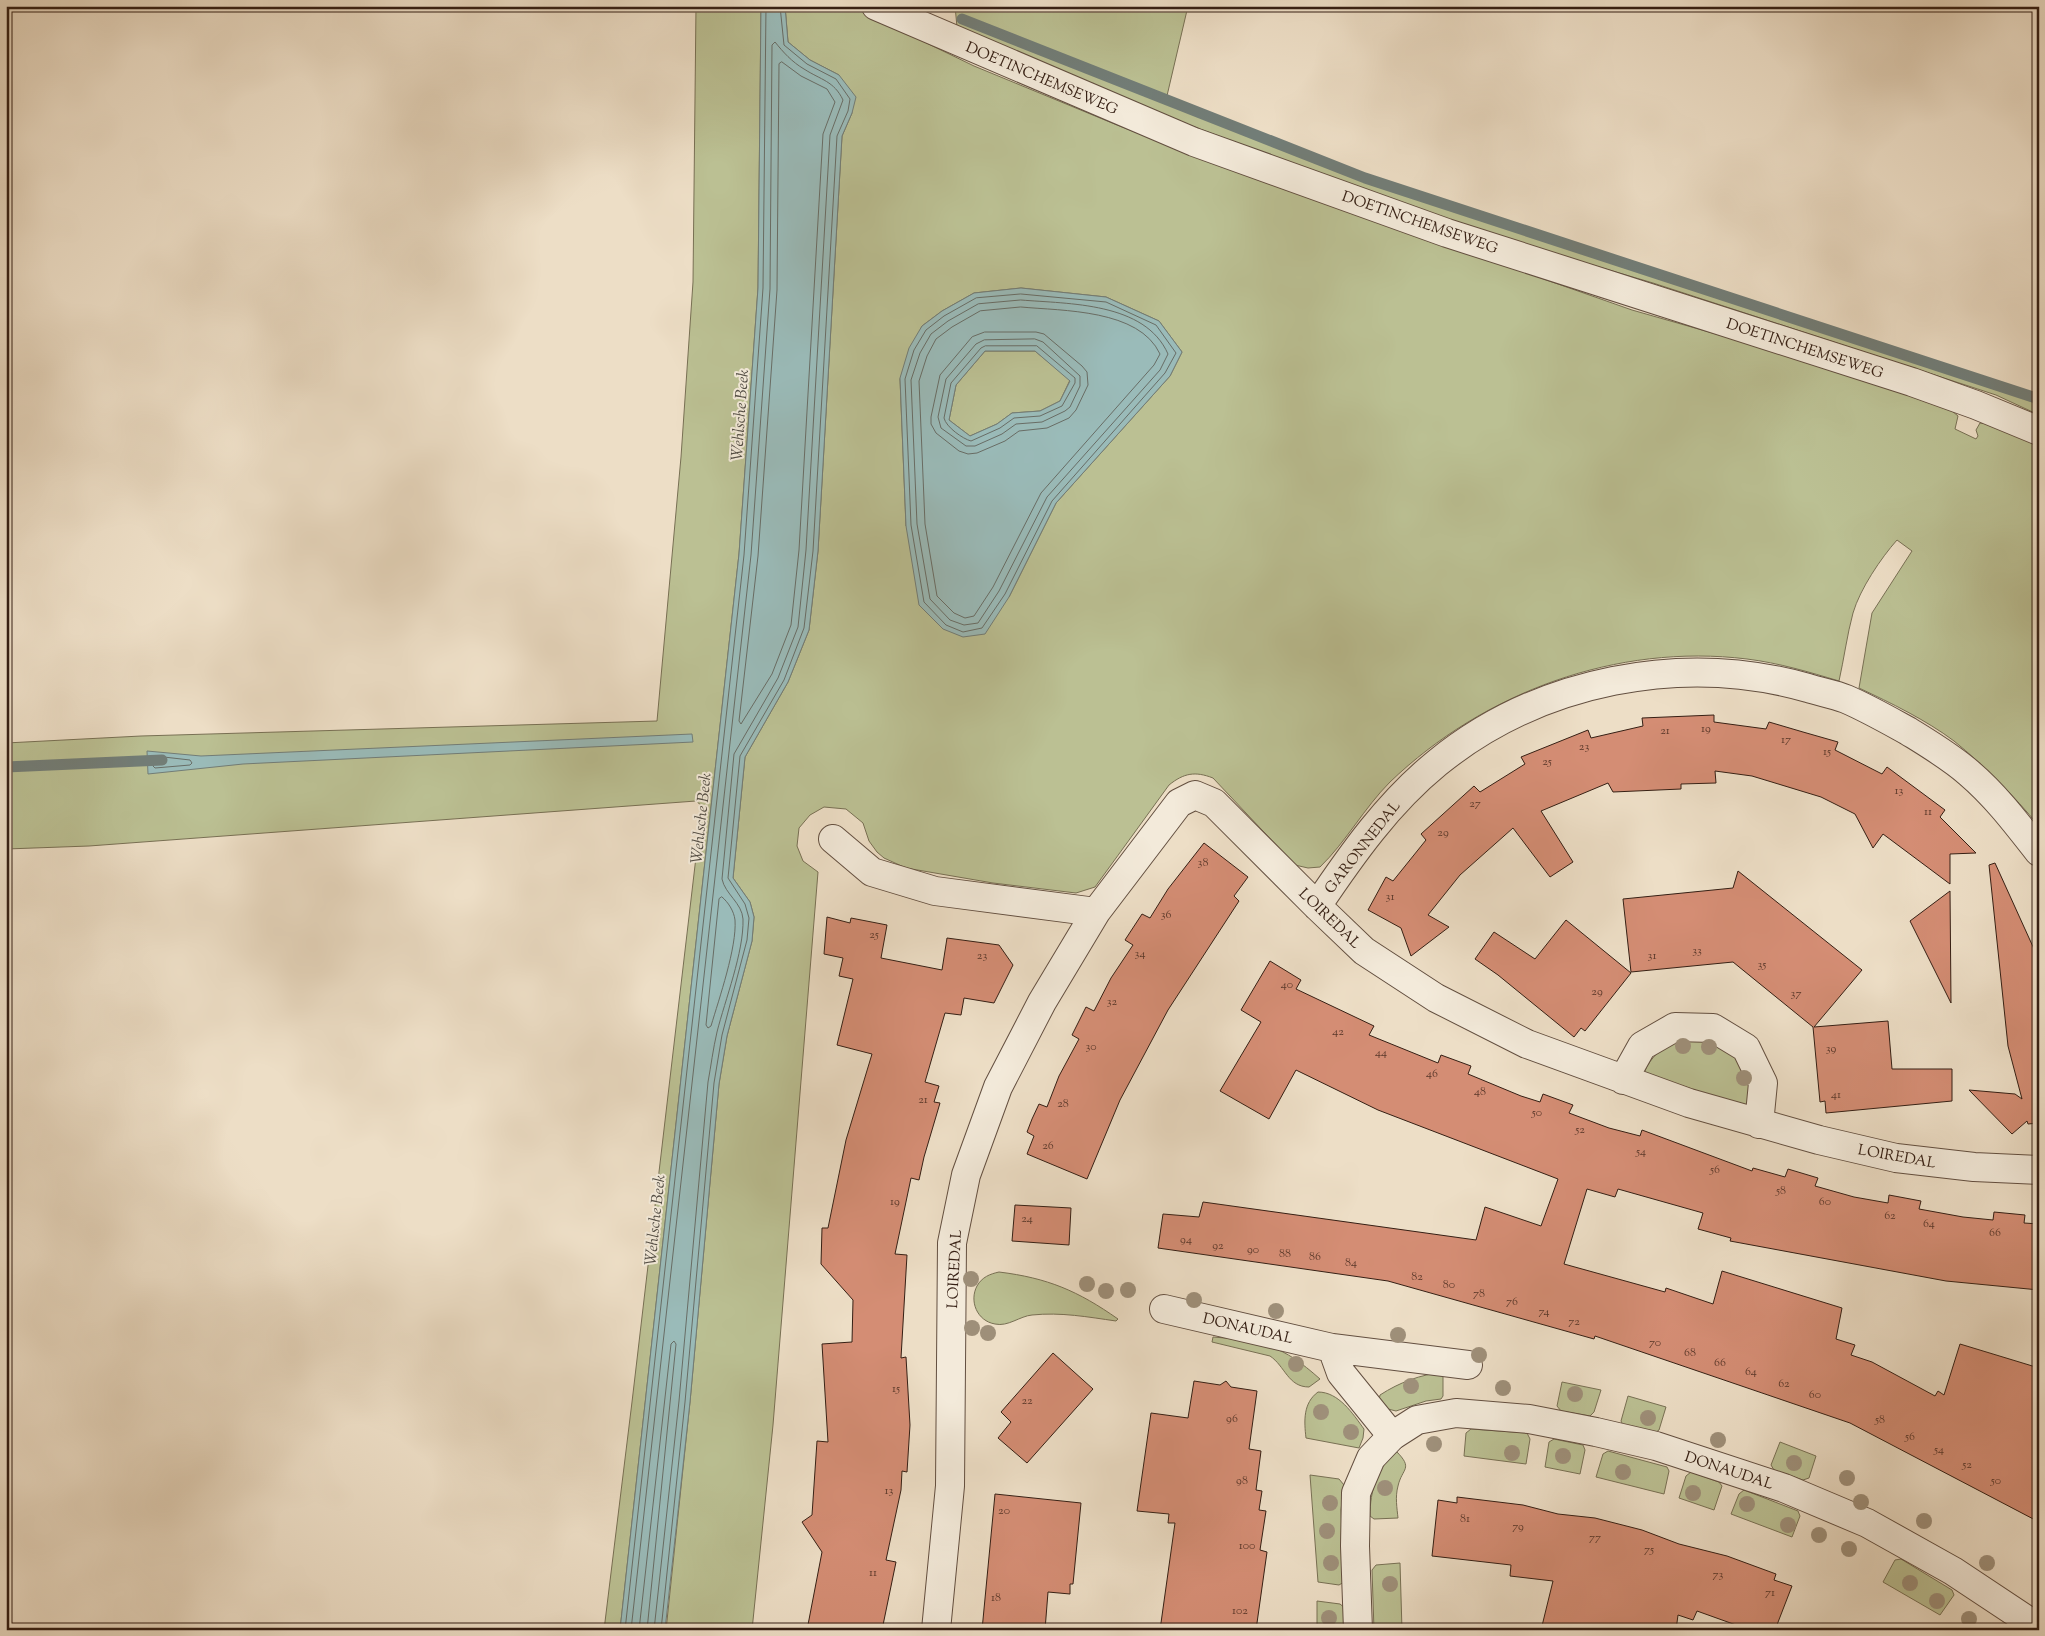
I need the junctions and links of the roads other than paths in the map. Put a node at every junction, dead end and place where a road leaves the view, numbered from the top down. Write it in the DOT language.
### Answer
graph roads {
  1 [pos="876,6"];
  2 [pos="2039,431"];
  3 [pos="833,839"];
  4 [pos="2039,852"];
  5 [pos="1317,906"];
  6 [pos="1096,912"];
  7 [pos="1623,1080"];
  8 [pos="1759,1124"];
  9 [pos="2039,1170"];
  10 [pos="1164,1309"];
  11 [pos="1332,1348"];
  12 [pos="1468,1365"];
  13 [pos="1392,1436"];
  14 [pos="2039,1628"];
  15 [pos="935,1629"];
  16 [pos="1358,1630"];
  1 -- 2 [label="street, DOETINCHEMSEWEG"];
  3 -- 6 [label="street"];
  4 -- 5 [label="street, GARONNEDAL"];
  5 -- 6 [label="street, LOIREDAL"];
  5 -- 7 [label="street, LOIREDAL"];
  6 -- 15 [label="street, LOIREDAL"];
  7 -- 8 [label="street, LOIREDAL"];
  7 -- 8 [label="street"];
  8 -- 9 [label="street, LOIREDAL"];
  10 -- 11 [label="street, DONAUDAL"];
  11 -- 12 [label="street, DONAUDAL"];
  11 -- 13 [label="street"];
  13 -- 14 [label="street, DONAUDAL"];
  13 -- 16 [label="street, DONAUDAL"];
}
